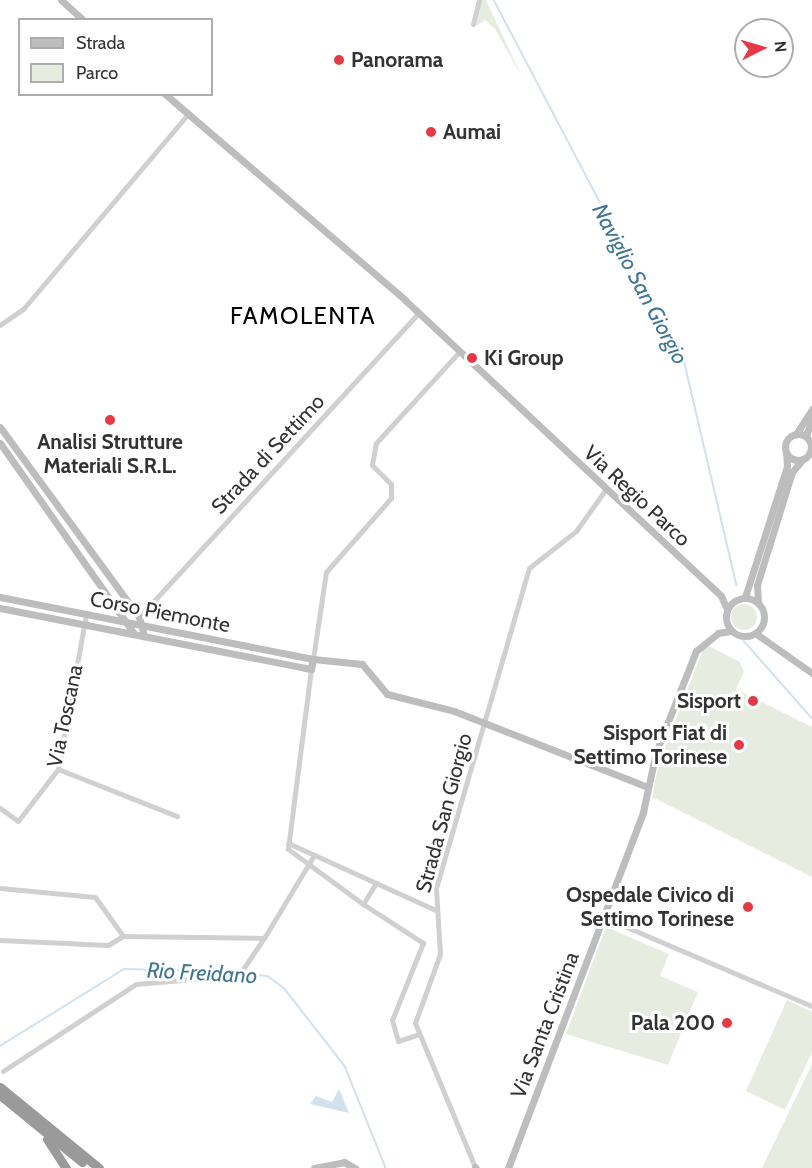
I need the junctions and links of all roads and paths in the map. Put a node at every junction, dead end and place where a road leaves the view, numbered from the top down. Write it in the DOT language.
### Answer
graph roads {
  1 [pos="61,0"];
  2 [pos="479,0"];
  3 [pos="81,18"];
  4 [pos="472,22"];
  5 [pos="167,96"];
  6 [pos="187,115"];
  7 [pos="419,313"];
  8 [pos="0,324"];
  9 [pos="459,352"];
  10 [pos="812,409"];
  11 [pos="812,417"];
  12 [pos="0,427"];
  13 [pos="796,434"];
  14 [pos="806,436"];
  15 [pos="0,443"];
  16 [pos="786,453"];
  17 [pos="24,459"];
  18 [pos="802,460"];
  19 [pos="16,465"];
  20 [pos="606,489"];
  21 [pos="54,502"];
  22 [pos="47,507"];
  23 [pos="101,566"];
  24 [pos="94,572"];
  25 [pos="721,596"];
  26 [pos="0,597"];
  27 [pos="745,597"];
  28 [pos="735,600"];
  29 [pos="758,603"];
  30 [pos="0,608"];
  31 [pos="727,609"];
  32 [pos="86,615"];
  33 [pos="140,617"];
  34 [pos="725,618"];
  35 [pos="130,623"];
  36 [pos="84,625"];
  37 [pos="142,625"];
  38 [pos="762,626"];
  39 [pos="731,631"];
  40 [pos="718,633"];
  41 [pos="755,633"];
  42 [pos="134,634"];
  43 [pos="144,636"];
  44 [pos="770,640"];
  45 [pos="259,649"];
  46 [pos="257,659"];
  47 [pos="313,660"];
  48 [pos="311,669"];
  49 [pos="812,673"];
  50 [pos="485,724"];
  51 [pos="58,769"];
  52 [pos="648,787"];
  53 [pos="0,808"];
  54 [pos="177,816"];
  55 [pos="288,843"];
  56 [pos="314,855"];
  57 [pos="307,866"];
  58 [pos="376,883"];
  59 [pos="0,888"];
  60 [pos="363,904"];
  61 [pos="436,910"];
  62 [pos="603,917"];
  63 [pos="123,936"];
  64 [pos="264,938"];
  65 [pos="0,940"];
  66 [pos="812,1006"];
  67 [pos="418,1034"];
  68 [pos="3,1071"];
  69 [pos="0,1087"];
  70 [pos="0,1095"];
  71 [pos="32,1122"];
  72 [pos="333,1166"];
  73 [pos="66,1168"];
  74 [pos="89,1168"];
  75 [pos="99,1168"];
  76 [pos="314,1168"];
  77 [pos="355,1168"];
  78 [pos="476,1168"];
  79 [pos="508,1168"];
  1 -- 3 [label="street"];
  2 -- 4 [label="street"];
  5 -- 6 [label="street"];
  6 -- 7 [label="street"];
  6 -- 8 [label="street"];
  7 -- 9 [label="street"];
  7 -- 33 [label="street, Strada di Settimo"];
  9 -- 20 [label="street, Via Regio Parco"];
  9 -- 47 [label="street"];
  10 -- 13 [label="street"];
  11 -- 14 [label="street"];
  12 -- 17 [label="street"];
  13 -- 14 [label="street"];
  13 -- 16 [label="street"];
  14 -- 18 [label="street"];
  15 -- 19 [label="street"];
  16 -- 18 [label="street"];
  16 -- 27 [label="street"];
  17 -- 19 [label="street"];
  17 -- 21 [label="street"];
  18 -- 29 [label="street"];
  19 -- 22 [label="street"];
  20 -- 25 [label="street, Via Regio Parco"];
  20 -- 50 [label="street, Strada San Giorgio"];
  21 -- 22 [label="street"];
  21 -- 23 [label="street"];
  22 -- 24 [label="street"];
  23 -- 24 [label="street"];
  23 -- 33 [label="street"];
  24 -- 35 [label="street"];
  25 -- 28 [label="street, Via Regio Parco"];
  25 -- 31 [label="street, Via Regio Parco"];
  26 -- 32 [label="street, Corso Piemonte"];
  27 -- 28 [label="street"];
  27 -- 29 [label="street"];
  28 -- 31 [label="street"];
  29 -- 38 [label="street"];
  30 -- 36 [label="street, Corso Piemonte"];
  31 -- 34 [label="street"];
  32 -- 35 [label="street, Corso Piemonte"];
  32 -- 36 [label="street, Via Toscana"];
  33 -- 37 [label="street"];
  34 -- 39 [label="street"];
  34 -- 40 [label="street, Via Santa Cristina"];
  35 -- 37 [label="street, Corso Piemonte"];
  35 -- 42 [label="street"];
  36 -- 42 [label="street, Corso Piemonte"];
  36 -- 51 [label="street, Via Toscana"];
  37 -- 43 [label="street"];
  37 -- 45 [label="street, Corso Piemonte"];
  38 -- 41 [label="street"];
  38 -- 44 [label="street"];
  39 -- 40 [label="street"];
  39 -- 41 [label="street"];
  40 -- 52 [label="street, Via Santa Cristina"];
  41 -- 44 [label="street"];
  42 -- 43 [label="street, Corso Piemonte"];
  43 -- 46 [label="street, Corso Piemonte"];
  44 -- 49 [label="street"];
  45 -- 46 [label="street"];
  45 -- 47 [label="street, Corso Piemonte"];
  46 -- 48 [label="street, Corso Piemonte"];
  47 -- 48 [label="street"];
  47 -- 50 [label="street, Corso Piemonte"];
  48 -- 55 [label="street"];
  50 -- 52 [label="street, Corso Piemonte"];
  50 -- 61 [label="street, Strada San Giorgio"];
  51 -- 53 [label="street, Via Toscana"];
  51 -- 54 [label="street"];
  52 -- 62 [label="street, Via Santa Cristina"];
  55 -- 56 [label="street"];
  55 -- 57 [label="street"];
  56 -- 57 [label="street"];
  56 -- 58 [label="street"];
  57 -- 60 [label="street"];
  57 -- 64 [label="street"];
  58 -- 60 [label="street"];
  58 -- 61 [label="street"];
  59 -- 63 [label="street"];
  60 -- 67 [label="street"];
  61 -- 67 [label="street, Strada San Giorgio"];
  62 -- 66 [label="street"];
  62 -- 79 [label="street, Via Santa Cristina"];
  63 -- 64 [label="street"];
  63 -- 65 [label="street"];
  64 -- 68 [label="street"];
  67 -- 78 [label="street, Strada San Giorgio"];
  69 -- 75 [label="highway"];
  70 -- 71 [label="highway"];
  71 -- 73 [label="highway"];
  71 -- 74 [label="highway"];
  72 -- 76 [label="street"];
  72 -- 77 [label="street"];
}
